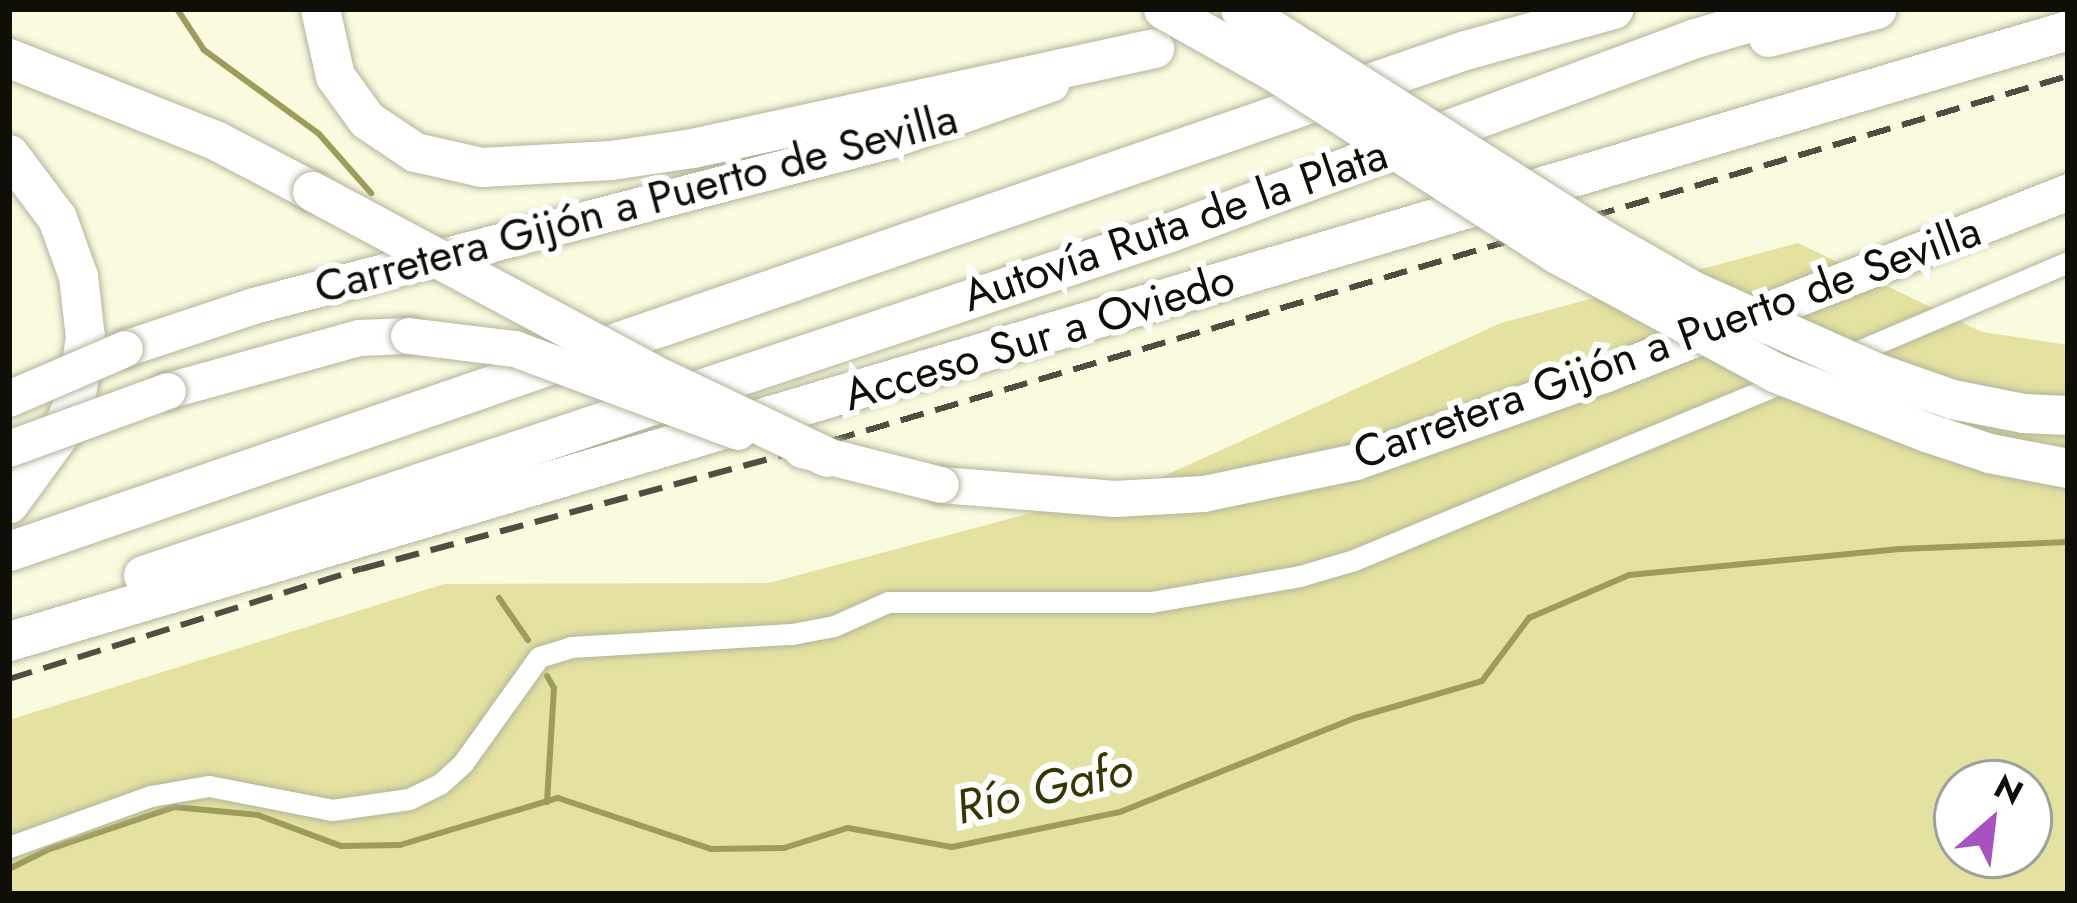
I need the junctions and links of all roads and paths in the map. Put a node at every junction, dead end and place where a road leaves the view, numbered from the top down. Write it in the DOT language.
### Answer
graph roads {
  1 [pos="320,9"];
  2 [pos="1163,9"];
  3 [pos="1240,9"];
  4 [pos="1264,9"];
  5 [pos="1579,9"];
  6 [pos="1613,9"];
  7 [pos="1795,9"];
  8 [pos="1876,9"];
  9 [pos="2068,30"];
  10 [pos="1154,48"];
  11 [pos="1466,50"];
  12 [pos="9,58"];
  13 [pos="1570,86"];
  14 [pos="9,154"];
  15 [pos="2068,192"];
  16 [pos="2068,262"];
  17 [pos="9,399"];
  18 [pos="2068,415"];
  19 [pos="9,449"];
  20 [pos="827,457"];
  21 [pos="2068,468"];
  22 [pos="9,503"];
  23 [pos="9,550"];
  24 [pos="9,624"];
  25 [pos="9,641"];
  26 [pos="9,847"];
  1 -- 10 [label="highway"];
  2 -- 21 [label="highway, bridge"];
  3 -- 18 [label="highway, bridge"];
  4 -- 10 [label="highway, Carretera Gijón a Puerto de Sevilla"];
  5 -- 11 [label="highway"];
  6 -- 11 [label="highway, Autovía Ruta de la Plata"];
  7 -- 13 [label="highway, Autovía Ruta de la Plata"];
  8 -- 13 [label="highway"];
  9 -- 25 [label="highway, Acceso Sur a Oviedo"];
  10 -- 17 [label="highway, Carretera Gijón a Puerto de Sevilla, bridge"];
  11 -- 23 [label="highway, Autovía Ruta de la Plata"];
  12 -- 20 [label="highway, bridge"];
  13 -- 24 [label="highway, Autovía Ruta de la Plata"];
  14 -- 22 [label="highway"];
  15 -- 20 [label="highway, Carretera Gijón a Puerto de Sevilla, bridge"];
  16 -- 26 [label="street"];
  19 -- 20 [label="highway, Carretera Gijón a Puerto de Sevilla, bridge"];
}
